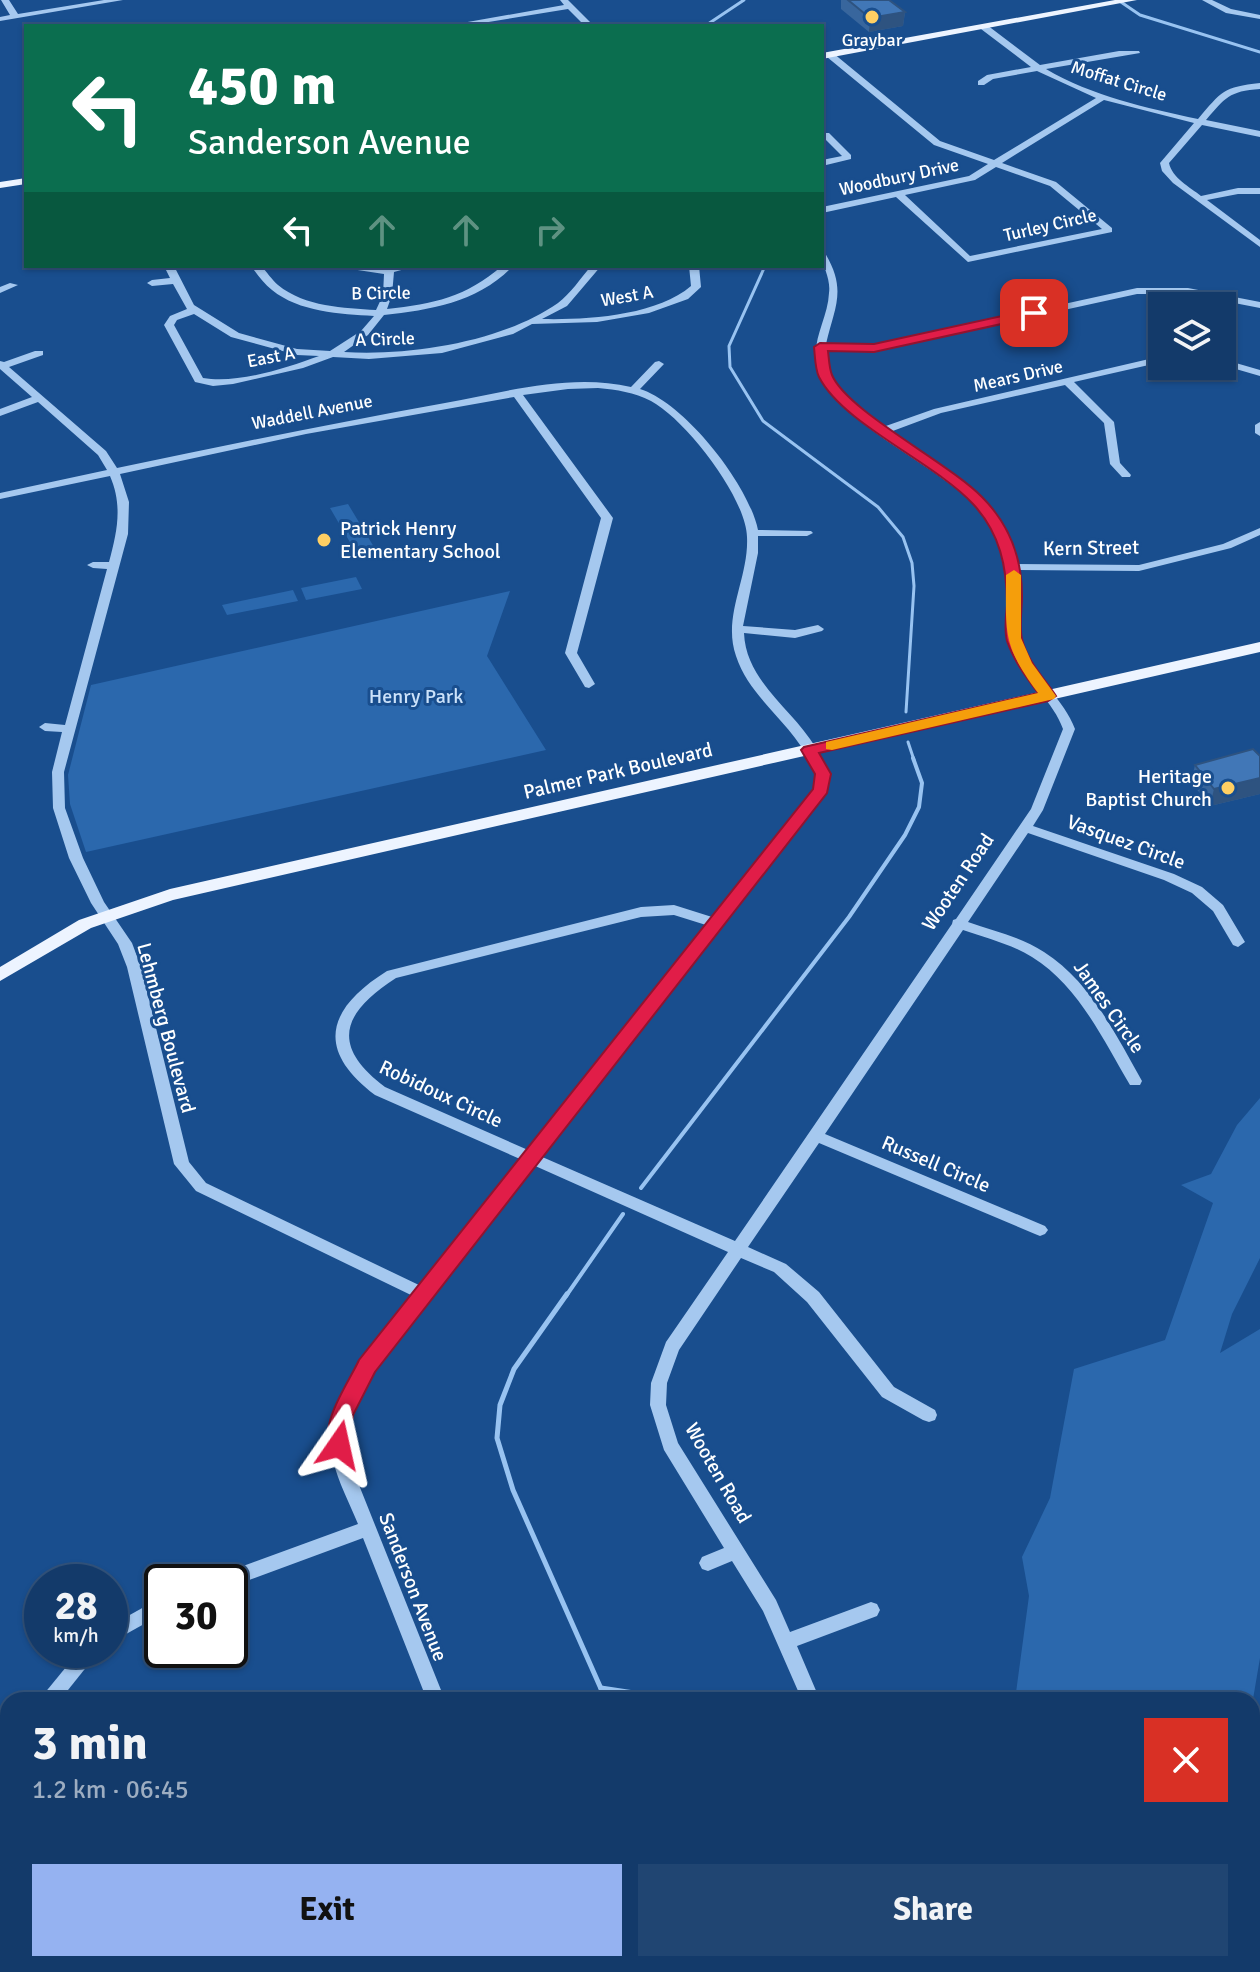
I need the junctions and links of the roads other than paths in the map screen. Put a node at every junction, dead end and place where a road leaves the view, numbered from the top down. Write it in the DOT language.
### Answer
graph roads {
  1 [pos="5,0"];
  2 [pos="119,0"];
  3 [pos="1132,0"];
  4 [pos="1206,0"];
  5 [pos="567,3"];
  6 [pos="15,16"];
  7 [pos="1260,17"];
  8 [pos="0,19"];
  9 [pos="459,24"];
  10 [pos="588,24"];
  11 [pos="984,27"];
  12 [pos="1136,53"];
  13 [pos="826,55"];
  14 [pos="1038,68"];
  15 [pos="981,83"];
  16 [pos="1260,86"];
  17 [pos="1103,97"];
  18 [pos="1200,120"];
  19 [pos="1260,134"];
  20 [pos="826,135"];
  21 [pos="824,163"];
  22 [pos="996,164"];
  23 [pos="24,181"];
  24 [pos="0,185"];
  25 [pos="1260,191"];
  26 [pos="898,194"];
  27 [pos="1199,199"];
  28 [pos="824,210"];
  29 [pos="1260,244"];
  30 [pos="824,259"];
  31 [pos="169,268"];
  32 [pos="258,268"];
  33 [pos="370,268"];
  34 [pos="400,268"];
  35 [pos="506,268"];
  36 [pos="595,268"];
  37 [pos="694,268"];
  38 [pos="389,270"];
  39 [pos="172,281"];
  40 [pos="152,283"];
  41 [pos="13,285"];
  42 [pos="0,290"];
  43 [pos="1260,305"];
  44 [pos="194,310"];
  45 [pos="381,312"];
  46 [pos="536,322"];
  47 [pos="820,347"];
  48 [pos="39,353"];
  49 [pos="334,356"];
  50 [pos="1148,362"];
  51 [pos="659,364"];
  52 [pos="1,365"];
  53 [pos="1236,366"];
  54 [pos="1260,373"];
  55 [pos="1067,381"];
  56 [pos="633,391"];
  57 [pos="516,393"];
  58 [pos="40,398"];
  59 [pos="0,413"];
  60 [pos="1260,425"];
  61 [pos="884,430"];
  62 [pos="1260,433"];
  63 [pos="114,471"];
  64 [pos="1126,475"];
  65 [pos="0,496"];
  66 [pos="1260,531"];
  67 [pos="753,533"];
  68 [pos="807,533"];
  69 [pos="93,565"];
  70 [pos="113,566"];
  71 [pos="1013,567"];
  72 [pos="736,629"];
  73 [pos="818,629"];
  74 [pos="1260,647"];
  75 [pos="589,684"];
  76 [pos="1048,696"];
  77 [pos="45,727"];
  78 [pos="69,729"];
  79 [pos="810,750"];
  80 [pos="1024,827"];
  81 [pos="106,915"];
  82 [pos="716,923"];
  83 [pos="958,923"];
  84 [pos="1238,942"];
  85 [pos="0,975"];
  86 [pos="1135,1081"];
  87 [pos="816,1136"];
  88 [pos="531,1157"];
  89 [pos="1040,1230"];
  90 [pos="737,1248"];
  91 [pos="423,1294"];
  92 [pos="929,1415"];
  93 [pos="369,1528"];
  94 [pos="736,1551"];
  95 [pos="708,1563"];
  96 [pos="248,1572"];
  97 [pos="871,1610"];
  98 [pos="788,1641"];
  99 [pos="76,1668"];
  100 [pos="55,1692"];
  101 [pos="433,1692"];
  102 [pos="808,1692"];
  1 -- 6 [label="street"];
  2 -- 6 [label="street"];
  3 -- 11 [label="main road"];
  4 -- 7 [label="street"];
  5 -- 9 [label="street"];
  5 -- 10 [label="street"];
  6 -- 8 [label="street"];
  11 -- 13 [label="main road"];
  11 -- 14 [label="street, Moffat Circle"];
  12 -- 14 [label="street"];
  13 -- 22 [label="street"];
  14 -- 15 [label="street"];
  14 -- 17 [label="street, Moffat Circle"];
  16 -- 18 [label="street"];
  17 -- 18 [label="street, Moffat Circle"];
  17 -- 22 [label="street, Woodbury Drive"];
  18 -- 19 [label="street, Moffat Circle"];
  18 -- 27 [label="street"];
  20 -- 21 [label="street"];
  22 -- 26 [label="street, Woodbury Drive"];
  22 -- 26 [label="street, Turley Circle"];
  23 -- 24 [label="main road"];
  25 -- 27 [label="street"];
  26 -- 28 [label="street, Woodbury Drive"];
  27 -- 29 [label="street"];
  30 -- 47 [label="street"];
  31 -- 39 [label="street, A Circle"];
  32 -- 45 [label="street, B Circle"];
  33 -- 38 [label="street"];
  34 -- 38 [label="street"];
  35 -- 45 [label="street, B Circle"];
  36 -- 46 [label="street, A Circle"];
  37 -- 46 [label="street, West A"];
  38 -- 45 [label="street"];
  39 -- 40 [label="street"];
  39 -- 44 [label="street, A Circle"];
  41 -- 42 [label="street"];
  43 -- 47 [label="street"];
  44 -- 49 [label="street, A Circle"];
  44 -- 49 [label="street, East A"];
  45 -- 49 [label="street, East A"];
  46 -- 49 [label="street, A Circle"];
  47 -- 61 [label="street, Wooten Road"];
  48 -- 52 [label="street"];
  50 -- 55 [label="street, Mears Drive"];
  51 -- 56 [label="street"];
  52 -- 58 [label="street, Lehmberg Boulevard"];
  53 -- 54 [label="street"];
  55 -- 61 [label="street, Mears Drive"];
  55 -- 64 [label="street"];
  56 -- 57 [label="street, Waddell Avenue"];
  56 -- 67 [label="street"];
  57 -- 63 [label="street, Waddell Avenue"];
  57 -- 75 [label="street"];
  58 -- 59 [label="street"];
  58 -- 63 [label="street, Lehmberg Boulevard"];
  60 -- 62 [label="street"];
  61 -- 71 [label="street, Wooten Road"];
  63 -- 65 [label="street, Waddell Avenue"];
  63 -- 70 [label="street, Lehmberg Boulevard"];
  66 -- 71 [label="street, Kern Street"];
  67 -- 68 [label="street"];
  67 -- 72 [label="street, Sanderson Avenue"];
  69 -- 70 [label="street"];
  70 -- 78 [label="street, Lehmberg Boulevard"];
  71 -- 76 [label="street, Wooten Road"];
  72 -- 73 [label="street"];
  72 -- 79 [label="street, Sanderson Avenue"];
  74 -- 76 [label="main road, Palmer Park Boulevard"];
  76 -- 79 [label="main road, Palmer Park Boulevard"];
  76 -- 80 [label="street, Wooten Road"];
  77 -- 78 [label="street"];
  78 -- 81 [label="street, Lehmberg Boulevard"];
  79 -- 81 [label="main road, Palmer Park Boulevard"];
  79 -- 82 [label="street, Sanderson Avenue"];
  80 -- 83 [label="street, Wooten Road"];
  80 -- 84 [label="street, Vasquez Circle"];
  81 -- 85 [label="main road, Palmer Park Boulevard"];
  81 -- 91 [label="street, Lehmberg Boulevard"];
  82 -- 88 [label="street, Sanderson Avenue"];
  82 -- 88 [label="street, Robidoux Circle"];
  83 -- 86 [label="street, James Circle"];
  83 -- 87 [label="street, Wooten Road"];
  87 -- 89 [label="street, Russell Circle"];
  87 -- 90 [label="street, Wooten Road"];
  88 -- 90 [label="street, Robidoux Circle"];
  88 -- 91 [label="street, Sanderson Avenue"];
  90 -- 92 [label="street, Robidoux Circle"];
  90 -- 94 [label="street, Wooten Road"];
  91 -- 93 [label="street, Sanderson Avenue"];
  93 -- 96 [label="street"];
  93 -- 101 [label="street, Sanderson Avenue"];
  94 -- 95 [label="street, Wooten Road"];
  94 -- 98 [label="street, Wooten Road"];
  97 -- 98 [label="street"];
  98 -- 102 [label="street, Wooten Road"];
  99 -- 100 [label="street"];
}
